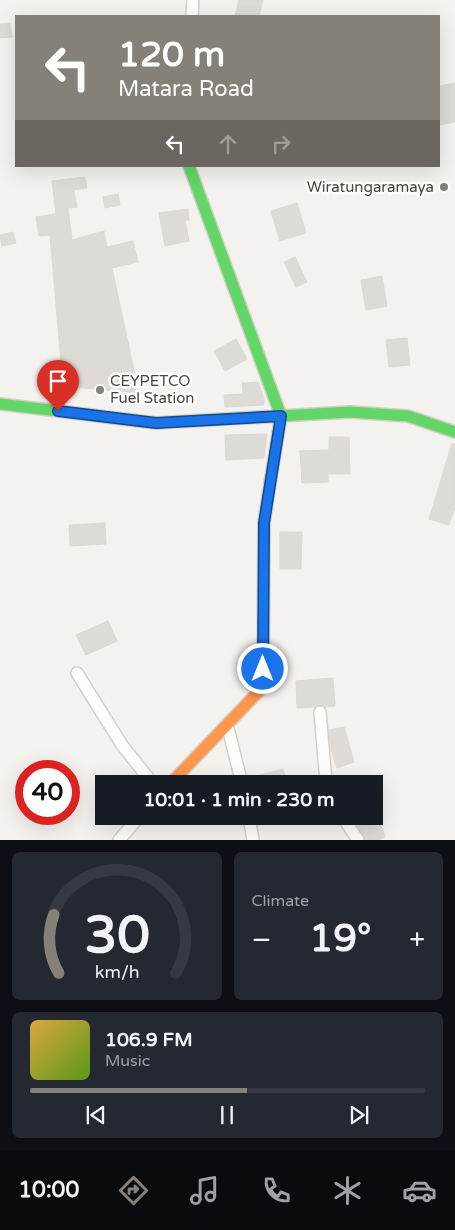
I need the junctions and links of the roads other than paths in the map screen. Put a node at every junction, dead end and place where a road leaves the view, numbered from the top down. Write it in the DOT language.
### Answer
graph roads {
  1 [pos="193,0"];
  2 [pos="192,15"];
  3 [pos="189,167"];
  4 [pos="0,404"];
  5 [pos="281,416"];
  6 [pos="455,432"];
  7 [pos="78,673"];
  8 [pos="320,712"];
  9 [pos="227,724"];
  10 [pos="146,775"];
  11 [pos="179,775"];
  12 [pos="240,775"];
  13 [pos="324,775"];
  14 [pos="132,825"];
  15 [pos="250,825"];
  16 [pos="348,825"];
  17 [pos="119,840"];
  18 [pos="253,840"];
  19 [pos="358,840"];
  1 -- 2 [label="street"];
  3 -- 5 [label="main road"];
  4 -- 5 [label="main road"];
  5 -- 6 [label="main road"];
  5 -- 9 [label="main road"];
  7 -- 10 [label="street"];
  8 -- 13 [label="street"];
  9 -- 11 [label="main road"];
  9 -- 12 [label="street"];
  14 -- 17 [label="street"];
  15 -- 18 [label="street"];
  16 -- 19 [label="street"];
}
